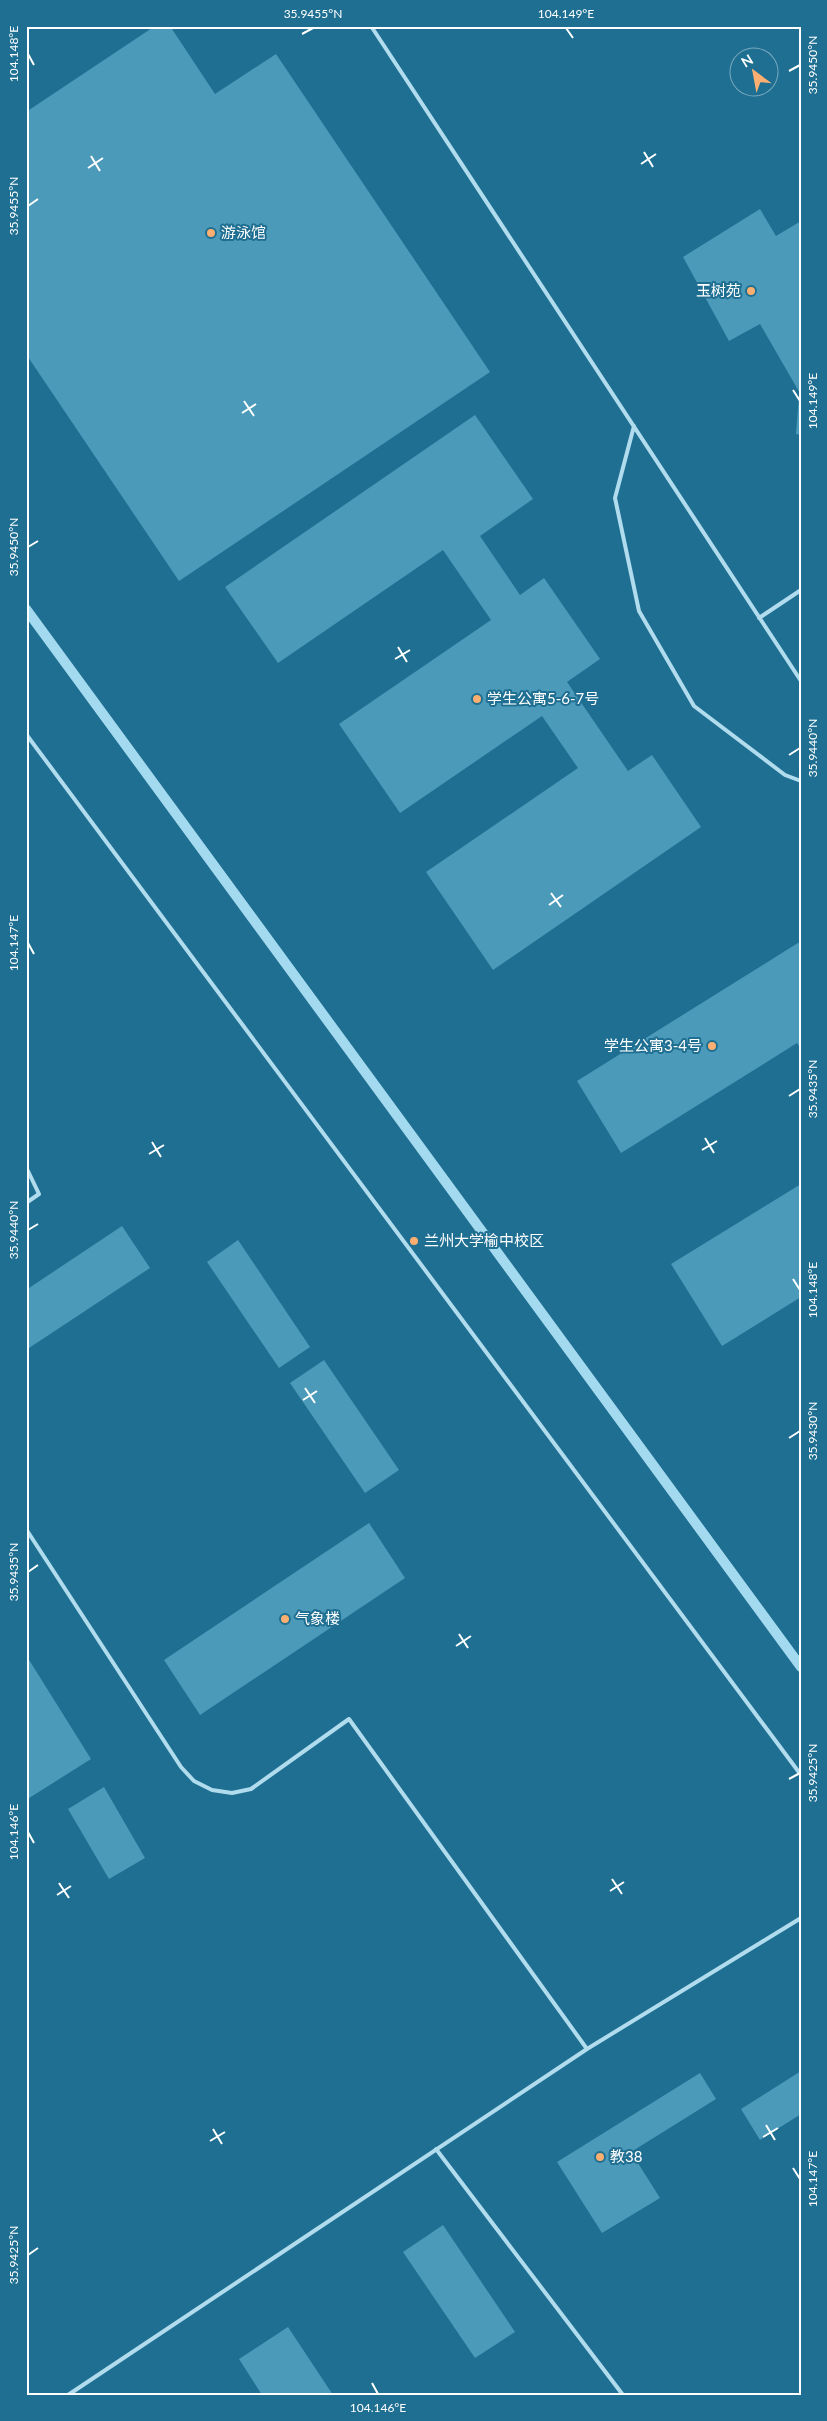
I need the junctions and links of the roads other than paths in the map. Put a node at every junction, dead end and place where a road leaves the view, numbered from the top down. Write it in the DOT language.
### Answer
graph roads {
  1 [pos="371,26"];
  2 [pos="634,426"];
  3 [pos="801,590"];
  4 [pos="759,618"];
  5 [pos="801,682"];
  6 [pos="26,734"];
  7 [pos="801,781"];
  8 [pos="26,1167"];
  9 [pos="26,1203"];
  10 [pos="26,1530"];
  11 [pos="801,1775"];
  12 [pos="801,1918"];
  13 [pos="587,2049"];
  14 [pos="436,2149"];
  15 [pos="68,2395"];
  16 [pos="623,2395"];
  1 -- 2 [label="lane"];
  2 -- 4 [label="lane"];
  2 -- 7 [label="lane"];
  3 -- 4 [label="lane"];
  4 -- 5 [label="lane"];
  6 -- 11 [label="lane"];
  8 -- 9 [label="lane"];
  10 -- 13 [label="lane"];
  12 -- 13 [label="lane"];
  13 -- 14 [label="lane"];
  14 -- 15 [label="lane"];
  14 -- 16 [label="lane"];
}
